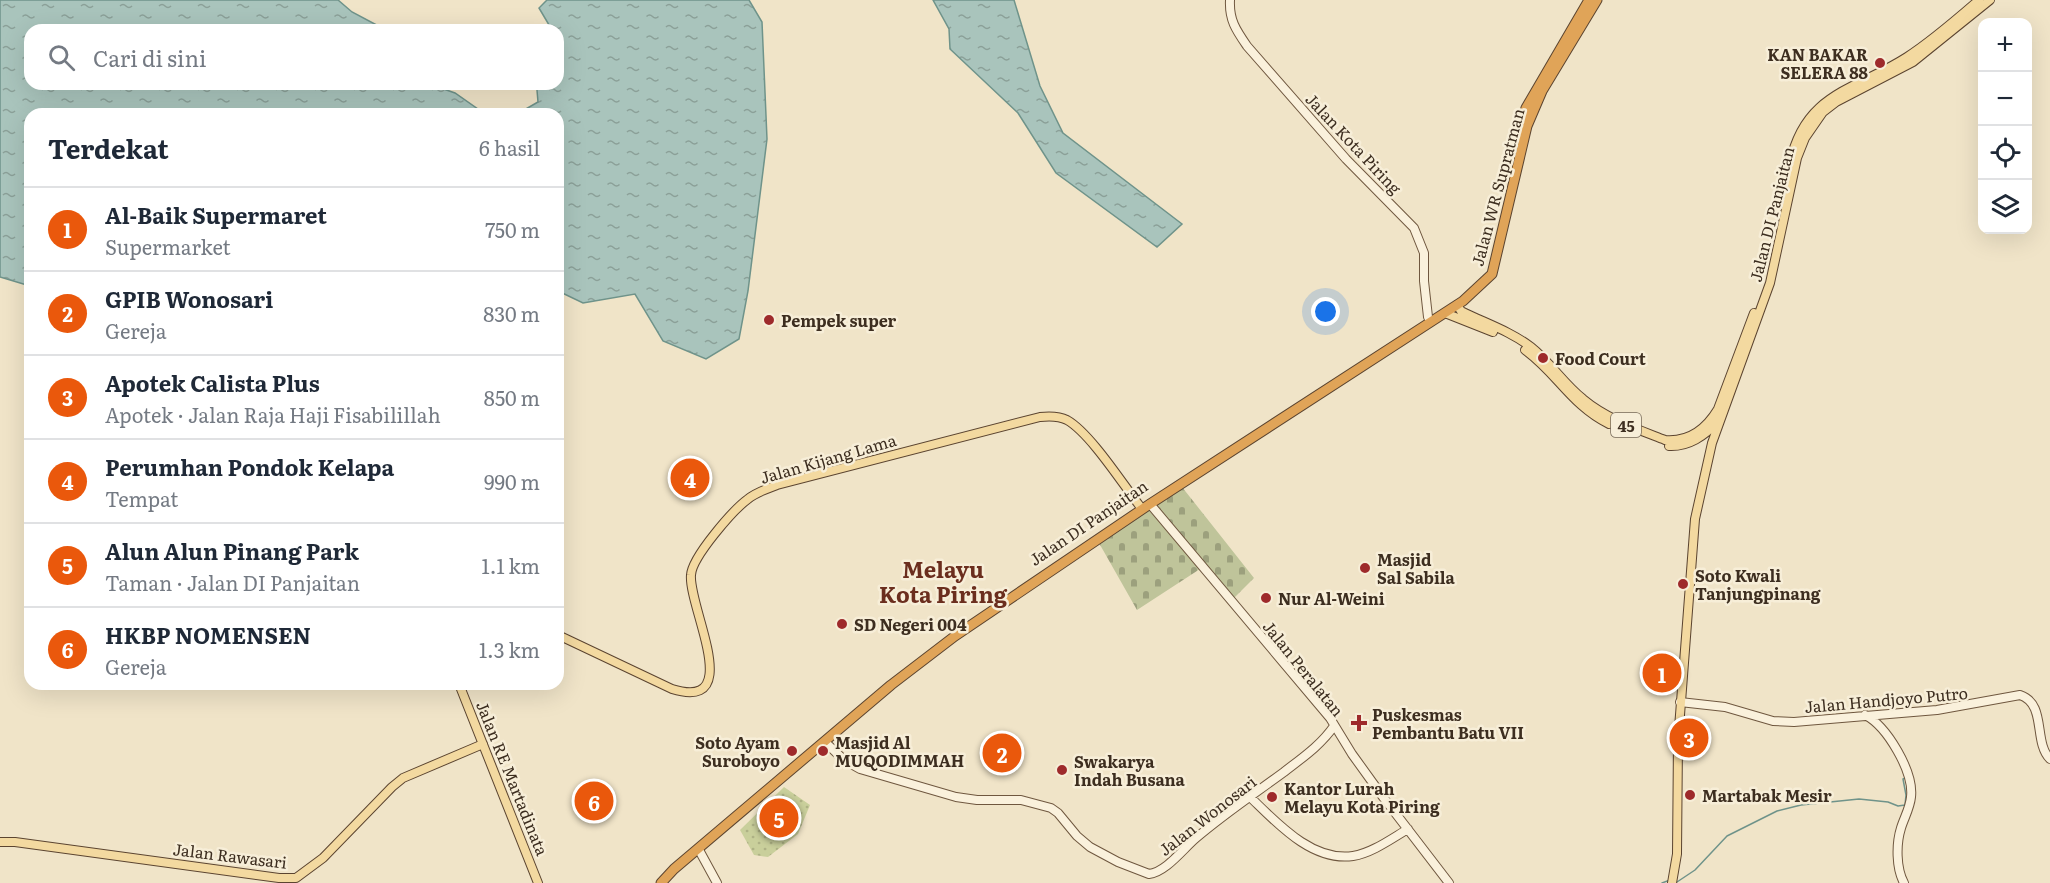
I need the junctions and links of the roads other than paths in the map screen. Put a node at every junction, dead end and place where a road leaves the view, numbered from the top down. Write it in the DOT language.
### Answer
graph roads {
  1 [pos="1230,0"];
  2 [pos="1588,0"];
  3 [pos="1597,0"];
  4 [pos="1980,0"];
  5 [pos="1990,0"];
  6 [pos="1938,38"];
  7 [pos="1515,166"];
  8 [pos="1450,307"];
  9 [pos="1758,310"];
  10 [pos="1428,317"];
  11 [pos="1541,360"];
  12 [pos="1724,411"];
  13 [pos="1271,422"];
  14 [pos="1700,437"];
  15 [pos="1712,443"];
  16 [pos="1150,504"];
  17 [pos="1139,506"];
  18 [pos="996,605"];
  19 [pos="564,637"];
  20 [pos="461,690"];
  21 [pos="1680,702"];
  22 [pos="1865,715"];
  23 [pos="1334,726"];
  24 [pos="825,742"];
  25 [pos="483,744"];
  26 [pos="2050,759"];
  27 [pos="1250,796"];
  28 [pos="1408,829"];
  29 [pos="0,842"];
  30 [pos="699,850"];
  31 [pos="538,883"];
  32 [pos="654,883"];
  33 [pos="661,883"];
  34 [pos="717,883"];
  35 [pos="1449,883"];
  36 [pos="1672,883"];
  37 [pos="1904,883"];
  1 -- 10 [label="street, Jalan Kota Piring"];
  2 -- 7 [label="highway, Jalan WR Supratman"];
  3 -- 7 [label="highway, Jalan WR Supratman"];
  4 -- 6 [label="main road, Jalan DI Panjaitan / 45"];
  5 -- 6 [label="main road, Jalan DI Panjaitan / 45"];
  6 -- 9 [label="main road, Jalan DI Panjaitan / 45"];
  7 -- 8 [label="highway, Jalan WR Supratman"];
  8 -- 10 [label="highway, Jalan DI Panjaitan"];
  8 -- 11 [label="main road, 45"];
  8 -- 11 [label="main road, 45"];
  8 -- 13 [label="highway, Jalan DI Panjaitan"];
  9 -- 11 [label="main road, 45"];
  9 -- 12 [label="main road, 45"];
  10 -- 13 [label="highway, Jalan DI Panjaitan"];
  11 -- 14 [label="main road, 45"];
  12 -- 14 [label="main road, 45"];
  12 -- 15 [label="main road, 45"];
  13 -- 16 [label="highway, Jalan DI Panjaitan"];
  13 -- 17 [label="highway, Jalan DI Panjaitan"];
  14 -- 15 [label="main road"];
  15 -- 21 [label="main road, 45"];
  16 -- 18 [label="highway, Jalan DI Panjaitan"];
  16 -- 23 [label="street, Jalan Peralatan"];
  17 -- 18 [label="highway, Jalan DI Panjaitan"];
  17 -- 19 [label="main road, Jalan Kijang Lama"];
  18 -- 24 [label="highway, Jalan DI Panjaitan"];
  18 -- 32 [label="highway, Jalan DI Panjaitan"];
  20 -- 25 [label="main road, Jalan RE Martadinata"];
  21 -- 22 [label="street, Jalan Handjoyo Putro"];
  21 -- 36 [label="main road, 45"];
  22 -- 26 [label="street, Jalan Handjoyo Putro"];
  22 -- 37 [label="street"];
  23 -- 27 [label="street, Jalan Wonosari"];
  23 -- 28 [label="street, Jalan Peralatan"];
  24 -- 27 [label="street, Jalan Wonosari"];
  24 -- 30 [label="highway, Jalan DI Panjaitan"];
  25 -- 29 [label="main road, Jalan Rawasari"];
  25 -- 31 [label="main road, Jalan RE Martadinata"];
  27 -- 28 [label="street"];
  28 -- 35 [label="street, Jalan Peralatan"];
  30 -- 33 [label="highway, Jalan DI Panjaitan"];
  30 -- 34 [label="street"];
}
